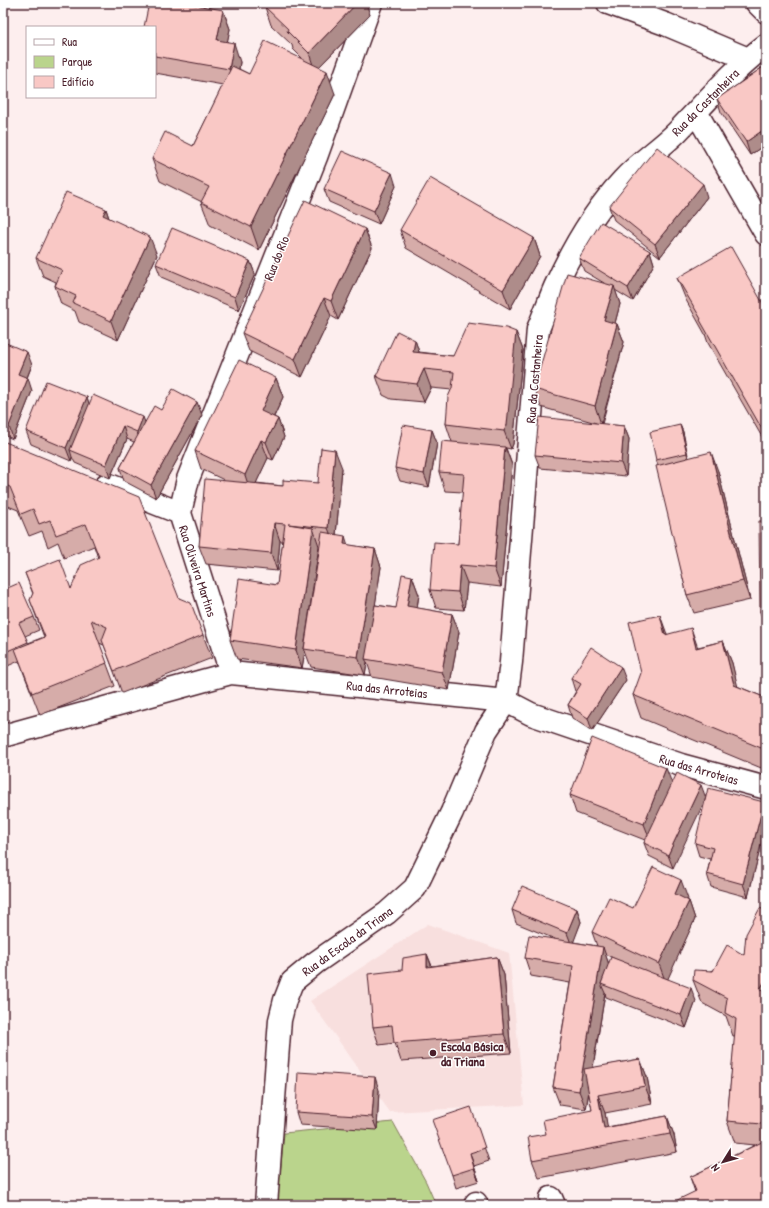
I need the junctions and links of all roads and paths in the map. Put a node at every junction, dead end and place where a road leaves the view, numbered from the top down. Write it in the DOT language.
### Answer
graph roads {
  1 [pos="371,3"];
  2 [pos="608,3"];
  3 [pos="757,3"];
  4 [pos="766,12"];
  5 [pos="766,45"];
  6 [pos="748,59"];
  7 [pos="696,112"];
  8 [pos="766,234"];
  9 [pos="92,478"];
  10 [pos="180,513"];
  11 [pos="231,673"];
  12 [pos="506,702"];
  13 [pos="3,736"];
  14 [pos="766,788"];
  15 [pos="266,1205"];
  1 -- 10 [label="street, Rua do Rio"];
  2 -- 6 [label="street"];
  3 -- 4 [label="street"];
  5 -- 6 [label="street, Rua da Castanheira"];
  6 -- 7 [label="street, Rua da Castanheira"];
  7 -- 8 [label="street"];
  7 -- 12 [label="street, Rua da Castanheira"];
  9 -- 10 [label="street, Rua Oliveira Martins"];
  10 -- 11 [label="street, Rua Oliveira Martins"];
  11 -- 12 [label="street, Rua das Arroteias"];
  11 -- 13 [label="street, Rua das Arroteias"];
  12 -- 14 [label="street, Rua das Arroteias"];
  12 -- 15 [label="street, Rua da Escola da Triana"];
}
